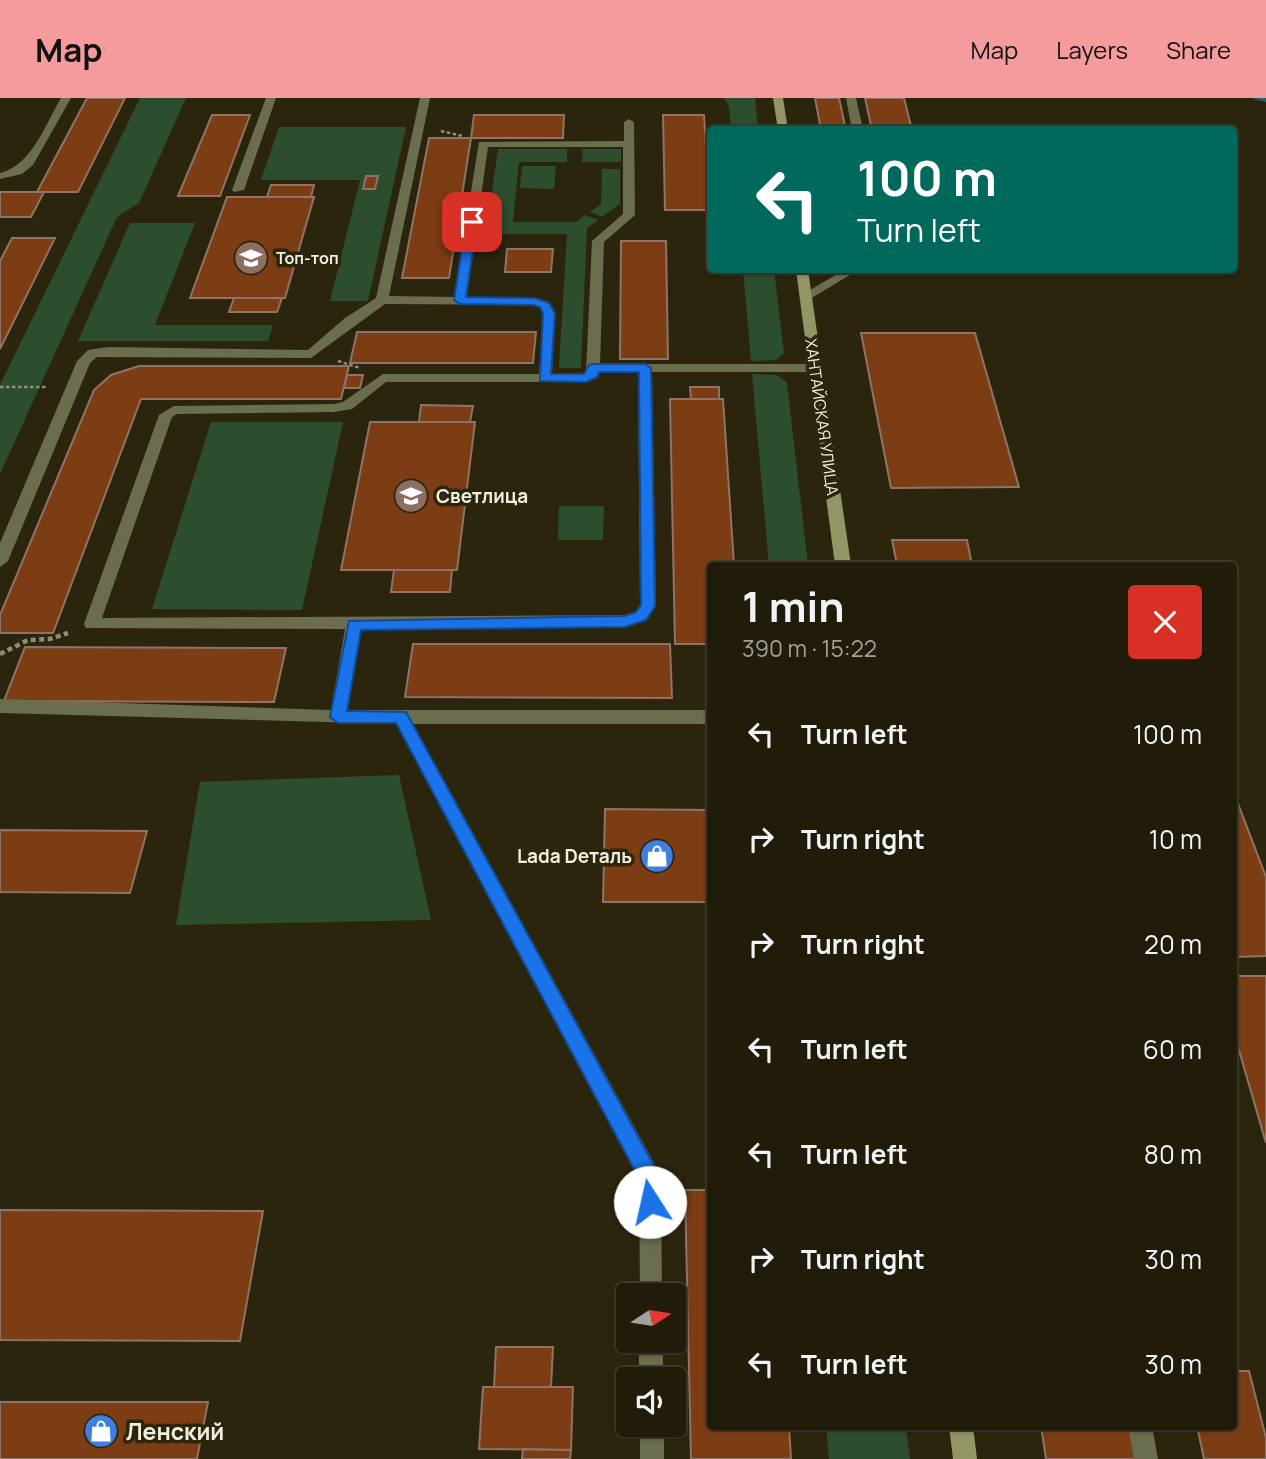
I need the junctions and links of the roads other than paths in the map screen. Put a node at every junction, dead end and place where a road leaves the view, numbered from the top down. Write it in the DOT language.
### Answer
graph roads {
  1 [pos="66,98"];
  2 [pos="271,98"];
  3 [pos="425,98"];
  4 [pos="778,98"];
  5 [pos="852,98"];
  6 [pos="629,122"];
  7 [pos="782,126"];
  8 [pos="857,126"];
  9 [pos="629,144"];
  10 [pos="0,176"];
  11 [pos="238,190"];
  12 [pos="802,273"];
  13 [pos="847,273"];
  14 [pos="806,296"];
  15 [pos="382,300"];
  16 [pos="460,300"];
  17 [pos="593,368"];
  18 [pos="645,368"];
  19 [pos="816,368"];
  20 [pos="544,378"];
  21 [pos="0,561"];
  22 [pos="843,562"];
  23 [pos="354,624"];
  24 [pos="0,706"];
  25 [pos="338,717"];
  26 [pos="401,717"];
  27 [pos="707,717"];
  28 [pos="651,1283"];
  29 [pos="961,1430"];
  30 [pos="1141,1430"];
  31 [pos="652,1437"];
  32 [pos="652,1459"];
  33 [pos="965,1459"];
  34 [pos="1146,1459"];
  1 -- 10 [label="lane"];
  2 -- 11 [label="lane"];
  3 -- 15 [label="lane"];
  4 -- 7 [label="street"];
  5 -- 8 [label="lane"];
  6 -- 9 [label="lane"];
  9 -- 16 [label="lane"];
  9 -- 17 [label="lane"];
  12 -- 14 [label="street, ХАНТАЙСКАЯ УЛИЦА"];
  13 -- 14 [label="lane"];
  14 -- 19 [label="street, ХАНТАЙСКАЯ УЛИЦА"];
  15 -- 16 [label="lane"];
  15 -- 21 [label="lane"];
  16 -- 20 [label="lane"];
  17 -- 18 [label="lane"];
  17 -- 20 [label="lane"];
  18 -- 19 [label="lane"];
  18 -- 23 [label="lane"];
  19 -- 22 [label="street, ХАНТАЙСКАЯ УЛИЦА"];
  20 -- 23 [label="lane"];
  23 -- 25 [label="lane"];
  24 -- 25 [label="lane"];
  25 -- 26 [label="lane"];
  26 -- 27 [label="lane"];
  26 -- 28 [label="lane"];
  29 -- 33 [label="street"];
  30 -- 34 [label="lane"];
  31 -- 32 [label="lane"];
}
